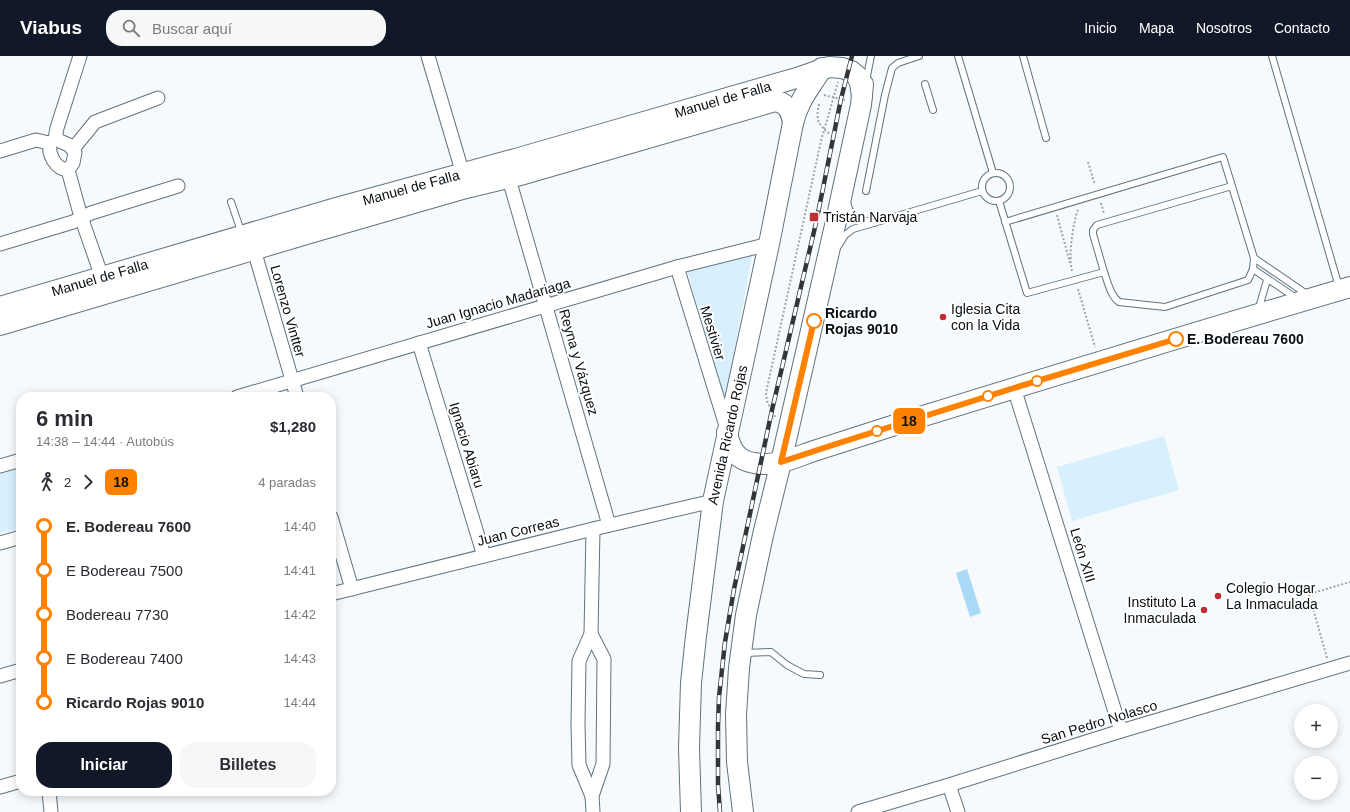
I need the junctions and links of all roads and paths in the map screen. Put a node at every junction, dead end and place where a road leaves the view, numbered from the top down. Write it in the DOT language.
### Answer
graph roads {
  1 [pos="80,56"];
  2 [pos="428,56"];
  3 [pos="845,56"];
  4 [pos="871,56"];
  5 [pos="919,56"];
  6 [pos="958,56"];
  7 [pos="1023,56"];
  8 [pos="1272,56"];
  9 [pos="825,63"];
  10 [pos="925,84"];
  11 [pos="815,91"];
  12 [pos="158,98"];
  13 [pos="861,101"];
  14 [pos="933,110"];
  15 [pos="793,123"];
  16 [pos="831,135"];
  17 [pos="1046,138"];
  18 [pos="52,141"];
  19 [pos="72,148"];
  20 [pos="0,151"];
  21 [pos="848,164"];
  22 [pos="68,170"];
  23 [pos="506,170"];
  24 [pos="993,173"];
  25 [pos="464,180"];
  26 [pos="178,186"];
  27 [pos="1232,186"];
  28 [pos="866,191"];
  29 [pos="982,191"];
  30 [pos="1080,200"];
  31 [pos="999,201"];
  32 [pos="231,202"];
  33 [pos="1055,208"];
  34 [pos="81,217"];
  35 [pos="1005,222"];
  36 [pos="876,223"];
  37 [pos="248,239"];
  38 [pos="0,244"];
  39 [pos="769,244"];
  40 [pos="1254,258"];
  41 [pos="1070,264"];
  42 [pos="677,267"];
  43 [pos="1252,269"];
  44 [pos="1072,271"];
  45 [pos="1104,272"];
  46 [pos="102,277"];
  47 [pos="823,278"];
  48 [pos="1267,280"];
  49 [pos="1078,289"];
  50 [pos="1345,289"];
  51 [pos="1307,300"];
  52 [pos="546,306"];
  53 [pos="0,307"];
  54 [pos="1256,316"];
  55 [pos="0,325"];
  56 [pos="419,343"];
  57 [pos="1096,350"];
  58 [pos="292,381"];
  59 [pos="1014,388"];
  60 [pos="254,392"];
  61 [pos="295,392"];
  62 [pos="727,432"];
  63 [pos="16,461"];
  64 [pos="781,462"];
  65 [pos="0,466"];
  66 [pos="713,502"];
  67 [pos="609,526"];
  68 [pos="593,529"];
  69 [pos="336,534"];
  70 [pos="16,538"];
  71 [pos="0,543"];
  72 [pos="484,556"];
  73 [pos="1350,582"];
  74 [pos="352,589"];
  75 [pos="336,593"];
  76 [pos="591,634"];
  77 [pos="740,653"];
  78 [pos="1350,663"];
  79 [pos="1330,669"];
  80 [pos="16,671"];
  81 [pos="820,675"];
  82 [pos="0,676"];
  83 [pos="1121,731"];
  84 [pos="16,782"];
  85 [pos="949,785"];
  86 [pos="0,787"];
  87 [pos="49,796"];
  88 [pos="592,796"];
  89 [pos="51,812"];
  90 [pos="593,812"];
  91 [pos="691,812"];
  92 [pos="743,812"];
  93 [pos="858,812"];
  94 [pos="958,812"];
  1 -- 18 [label="street"];
  2 -- 25 [label="street"];
  3 -- 13 [label="main road"];
  4 -- 13 [label="lane"];
  5 -- 28 [label="lane"];
  6 -- 24 [label="lane"];
  7 -- 17 [label="lane"];
  8 -- 50 [label="lane"];
  9 -- 11 [label="main road, Avenida Ricardo Rojas"];
  9 -- 13 [label="main road"];
  9 -- 23 [label="main road, Manuel de Falla"];
  10 -- 14 [label="lane"];
  11 -- 13 [label="path"];
  11 -- 15 [label="main road, Avenida Ricardo Rojas"];
  11 -- 16 [label="path"];
  12 -- 19 [label="street"];
  13 -- 21 [label="main road"];
  15 -- 23 [label="main road, Manuel de Falla"];
  15 -- 39 [label="main road, Avenida Ricardo Rojas"];
  18 -- 19 [label="street"];
  18 -- 20 [label="street"];
  18 -- 22 [label="street"];
  19 -- 22 [label="street"];
  21 -- 36 [label="lane"];
  21 -- 47 [label="main road"];
  22 -- 34 [label="street"];
  23 -- 25 [label="main road, Manuel de Falla"];
  23 -- 52 [label="street, Reyna y Vázquez"];
  24 -- 29 [label="lane"];
  24 -- 31 [label="lane"];
  25 -- 37 [label="main road, Manuel de Falla"];
  26 -- 34 [label="street"];
  27 -- 30 [label="lane"];
  27 -- 40 [label="lane"];
  27 -- 45 [label="lane"];
  29 -- 31 [label="lane"];
  29 -- 36 [label="lane"];
  30 -- 33 [label="lane"];
  30 -- 41 [label="path"];
  31 -- 35 [label="lane"];
  32 -- 37 [label="lane"];
  33 -- 35 [label="lane"];
  33 -- 41 [label="path"];
  34 -- 38 [label="street"];
  34 -- 46 [label="street"];
  35 -- 45 [label="lane"];
  36 -- 47 [label="lane"];
  37 -- 46 [label="main road, Manuel de Falla"];
  37 -- 55 [label="main road, Manuel de Falla"];
  37 -- 58 [label="street, Lorenzo Vintter"];
  39 -- 42 [label="street, Juan Ignacio Madariaga"];
  39 -- 62 [label="main road, Avenida Ricardo Rojas"];
  40 -- 43 [label="lane"];
  40 -- 51 [label="lane"];
  41 -- 44 [label="path"];
  42 -- 52 [label="street, Juan Ignacio Madariaga"];
  42 -- 62 [label="street, Mestivier"];
  43 -- 45 [label="lane"];
  43 -- 48 [label="lane"];
  46 -- 53 [label="main road, Manuel de Falla"];
  47 -- 64 [label="main road"];
  48 -- 51 [label="lane"];
  48 -- 54 [label="lane"];
  49 -- 57 [label="path"];
  50 -- 51 [label="main road"];
  51 -- 54 [label="main road"];
  52 -- 56 [label="street, Juan Ignacio Madariaga"];
  52 -- 67 [label="street, Reyna y Vázquez"];
  54 -- 59 [label="main road"];
  56 -- 58 [label="street, Juan Ignacio Madariaga"];
  56 -- 72 [label="street, Ignacio Abiaru"];
  58 -- 60 [label="street, Juan Ignacio Madariaga"];
  58 -- 61 [label="street, Lorenzo Vintter"];
  59 -- 64 [label="main road"];
  59 -- 83 [label="street, León XIII"];
  62 -- 64 [label="main road"];
  62 -- 66 [label="main road, Avenida Ricardo Rojas"];
  63 -- 65 [label="street"];
  64 -- 77 [label="main road"];
  66 -- 67 [label="street, Juan Correas"];
  66 -- 91 [label="main road, Avenida Ricardo Rojas"];
  67 -- 68 [label="street, Juan Correas"];
  68 -- 72 [label="street, Juan Correas"];
  68 -- 76 [label="street"];
  69 -- 74 [label="street"];
  70 -- 71 [label="street"];
  72 -- 74 [label="street, Juan Correas"];
  73 -- 79 [label="path"];
  74 -- 75 [label="street, Juan Correas"];
  76 -- 88 [label="street"];
  76 -- 88 [label="street"];
  77 -- 81 [label="lane"];
  77 -- 92 [label="main road"];
  78 -- 79 [label="street, San Pedro Nolasco"];
  79 -- 83 [label="street, San Pedro Nolasco"];
  80 -- 82 [label="street"];
  83 -- 85 [label="street, San Pedro Nolasco"];
  84 -- 86 [label="street"];
  85 -- 93 [label="street, San Pedro Nolasco"];
  85 -- 94 [label="street"];
  87 -- 89 [label="street"];
  88 -- 90 [label="street"];
}
